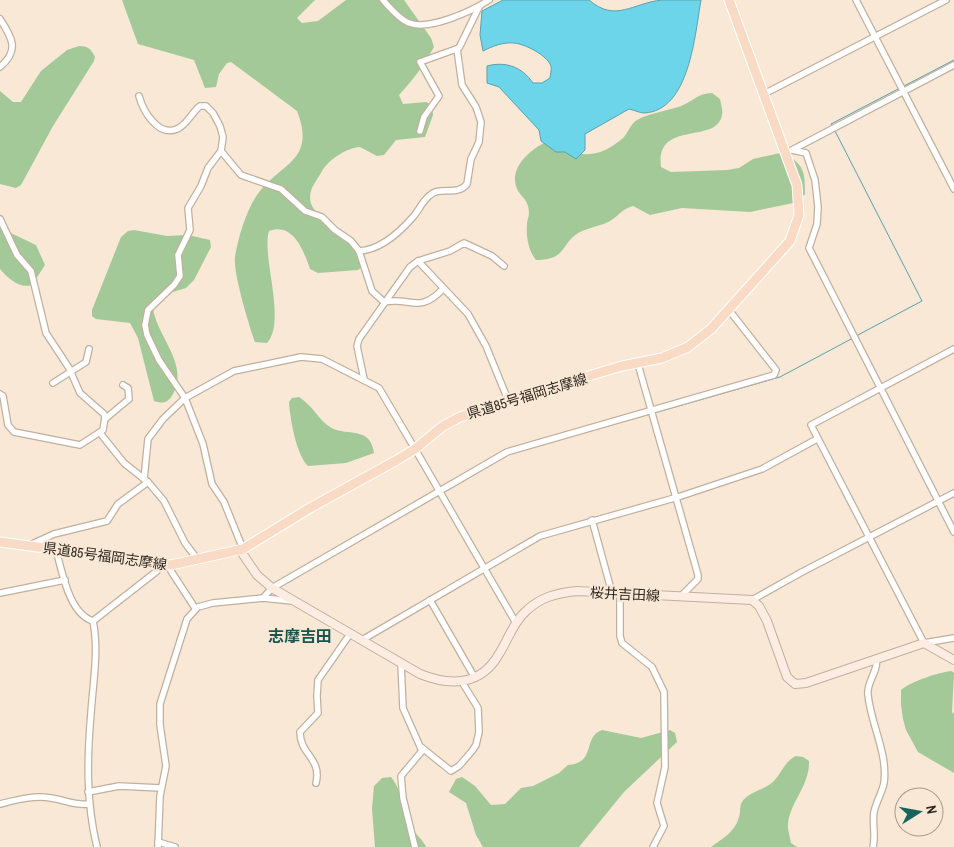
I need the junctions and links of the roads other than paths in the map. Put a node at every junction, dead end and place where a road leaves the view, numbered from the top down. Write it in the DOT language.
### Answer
graph roads {
  1 [pos="383,0"];
  2 [pos="489,0"];
  3 [pos="729,0"];
  4 [pos="856,0"];
  5 [pos="946,0"];
  6 [pos="480,7"];
  7 [pos="0,19"];
  8 [pos="875,36"];
  9 [pos="458,49"];
  10 [pos="954,65"];
  11 [pos="0,67"];
  12 [pos="904,91"];
  13 [pos="764,94"];
  14 [pos="139,96"];
  15 [pos="420,131"];
  16 [pos="221,150"];
  17 [pos="789,152"];
  18 [pos="954,189"];
  19 [pos="0,219"];
  20 [pos="359,251"];
  21 [pos="418,261"];
  22 [pos="504,266"];
  23 [pos="443,288"];
  24 [pos="384,302"];
  25 [pos="729,310"];
  26 [pos="89,349"];
  27 [pos="954,349"];
  28 [pos="638,364"];
  29 [pos="71,373"];
  30 [pos="364,379"];
  31 [pos="53,383"];
  32 [pos="123,385"];
  33 [pos="879,387"];
  34 [pos="0,394"];
  35 [pos="185,398"];
  36 [pos="508,400"];
  37 [pos="651,410"];
  38 [pos="105,419"];
  39 [pos="100,433"];
  40 [pos="817,439"];
  41 [pos="416,449"];
  42 [pos="146,481"];
  43 [pos="439,491"];
  44 [pos="954,493"];
  45 [pos="678,498"];
  46 [pos="938,502"];
  47 [pos="592,520"];
  48 [pos="954,532"];
  49 [pos="868,537"];
  50 [pos="0,542"];
  51 [pos="30,545"];
  52 [pos="56,550"];
  53 [pos="242,550"];
  54 [pos="198,560"];
  55 [pos="158,565"];
  56 [pos="171,565"];
  57 [pos="484,570"];
  58 [pos="65,580"];
  59 [pos="272,588"];
  60 [pos="0,593"];
  61 [pos="616,593"];
  62 [pos="681,596"];
  63 [pos="263,598"];
  64 [pos="430,600"];
  65 [pos="752,600"];
  66 [pos="292,601"];
  67 [pos="195,608"];
  68 [pos="92,621"];
  69 [pos="516,623"];
  70 [pos="350,634"];
  71 [pos="954,638"];
  72 [pos="362,640"];
  73 [pos="924,643"];
  74 [pos="876,659"];
  75 [pos="954,660"];
  76 [pos="401,663"];
  77 [pos="475,678"];
  78 [pos="462,682"];
  79 [pos="421,747"];
  80 [pos="316,783"];
  81 [pos="161,788"];
  82 [pos="88,792"];
  83 [pos="0,804"];
  84 [pos="89,804"];
  85 [pos="158,845"];
  86 [pos="97,847"];
  87 [pos="176,847"];
  88 [pos="415,847"];
  89 [pos="653,847"];
  90 [pos="873,847"];
  1 -- 6 [label="street"];
  2 -- 6 [label="street"];
  3 -- 13 [label="main road, 県道85号福岡志摩線"];
  4 -- 8 [label="street"];
  5 -- 8 [label="street"];
  6 -- 9 [label="street"];
  7 -- 11 [label="street"];
  8 -- 12 [label="street"];
  8 -- 13 [label="street"];
  9 -- 15 [label="street"];
  9 -- 20 [label="street"];
  10 -- 12 [label="street"];
  12 -- 17 [label="street"];
  12 -- 18 [label="street"];
  13 -- 17 [label="main road, 県道85号福岡志摩線"];
  14 -- 16 [label="street"];
  16 -- 20 [label="street"];
  16 -- 35 [label="street"];
  17 -- 25 [label="main road, 県道85号福岡志摩線"];
  17 -- 33 [label="street"];
  19 -- 29 [label="street"];
  20 -- 24 [label="street"];
  21 -- 22 [label="street"];
  21 -- 23 [label="street"];
  21 -- 24 [label="street"];
  23 -- 24 [label="street"];
  23 -- 36 [label="street"];
  24 -- 30 [label="street"];
  25 -- 28 [label="main road, 県道85号福岡志摩線"];
  25 -- 37 [label="street"];
  26 -- 29 [label="street"];
  27 -- 33 [label="street"];
  28 -- 36 [label="main road, 県道85号福岡志摩線"];
  28 -- 37 [label="street"];
  29 -- 31 [label="street"];
  29 -- 38 [label="street"];
  30 -- 35 [label="street"];
  30 -- 41 [label="street"];
  32 -- 38 [label="street"];
  33 -- 40 [label="street"];
  33 -- 46 [label="street"];
  34 -- 39 [label="street"];
  35 -- 42 [label="street"];
  35 -- 53 [label="street"];
  36 -- 41 [label="main road, 県道85号福岡志摩線"];
  37 -- 43 [label="street"];
  37 -- 45 [label="street"];
  38 -- 39 [label="street"];
  39 -- 42 [label="street"];
  40 -- 45 [label="street"];
  40 -- 49 [label="street"];
  41 -- 43 [label="street"];
  41 -- 53 [label="main road, 県道85号福岡志摩線"];
  42 -- 51 [label="street"];
  42 -- 54 [label="street"];
  43 -- 57 [label="street"];
  43 -- 59 [label="street"];
  44 -- 46 [label="street"];
  45 -- 47 [label="street"];
  45 -- 62 [label="street"];
  46 -- 48 [label="street"];
  46 -- 49 [label="street"];
  47 -- 57 [label="street"];
  47 -- 61 [label="street"];
  49 -- 65 [label="street"];
  49 -- 73 [label="street"];
  50 -- 51 [label="main road, 県道85号福岡志摩線"];
  51 -- 52 [label="main road, 県道85号福岡志摩線"];
  52 -- 55 [label="main road, 県道85号福岡志摩線"];
  52 -- 58 [label="street"];
  53 -- 54 [label="main road, 県道85号福岡志摩線"];
  53 -- 59 [label="main road, 桜井吉田線"];
  54 -- 56 [label="main road, 県道85号福岡志摩線"];
  55 -- 56 [label="main road, 県道85号福岡志摩線"];
  55 -- 68 [label="street"];
  56 -- 67 [label="street"];
  57 -- 64 [label="street"];
  57 -- 69 [label="street"];
  58 -- 60 [label="street"];
  58 -- 68 [label="street"];
  59 -- 63 [label="street"];
  59 -- 66 [label="main road, 桜井吉田線"];
  61 -- 62 [label="main road, 桜井吉田線"];
  61 -- 69 [label="main road, 桜井吉田線"];
  61 -- 89 [label="street"];
  62 -- 65 [label="main road, 桜井吉田線"];
  63 -- 66 [label="street, 桜井吉田線"];
  63 -- 67 [label="street, 桜井吉田線"];
  64 -- 72 [label="street"];
  64 -- 77 [label="street"];
  65 -- 74 [label="main road"];
  66 -- 70 [label="main road, 桜井吉田線"];
  67 -- 81 [label="street"];
  68 -- 82 [label="street"];
  69 -- 77 [label="main road, 桜井吉田線"];
  70 -- 72 [label="main road, 桜井吉田線"];
  70 -- 80 [label="street"];
  71 -- 73 [label="street"];
  72 -- 76 [label="main road, 桜井吉田線"];
  73 -- 74 [label="main road"];
  73 -- 75 [label="main road"];
  74 -- 90 [label="street"];
  76 -- 78 [label="main road, 桜井吉田線"];
  76 -- 79 [label="street"];
  77 -- 78 [label="main road, 桜井吉田線"];
  78 -- 79 [label="street"];
  79 -- 88 [label="street"];
  81 -- 82 [label="street"];
  81 -- 85 [label="street"];
  82 -- 84 [label="street"];
  83 -- 84 [label="street"];
  84 -- 86 [label="street"];
  85 -- 87 [label="street"];
}
